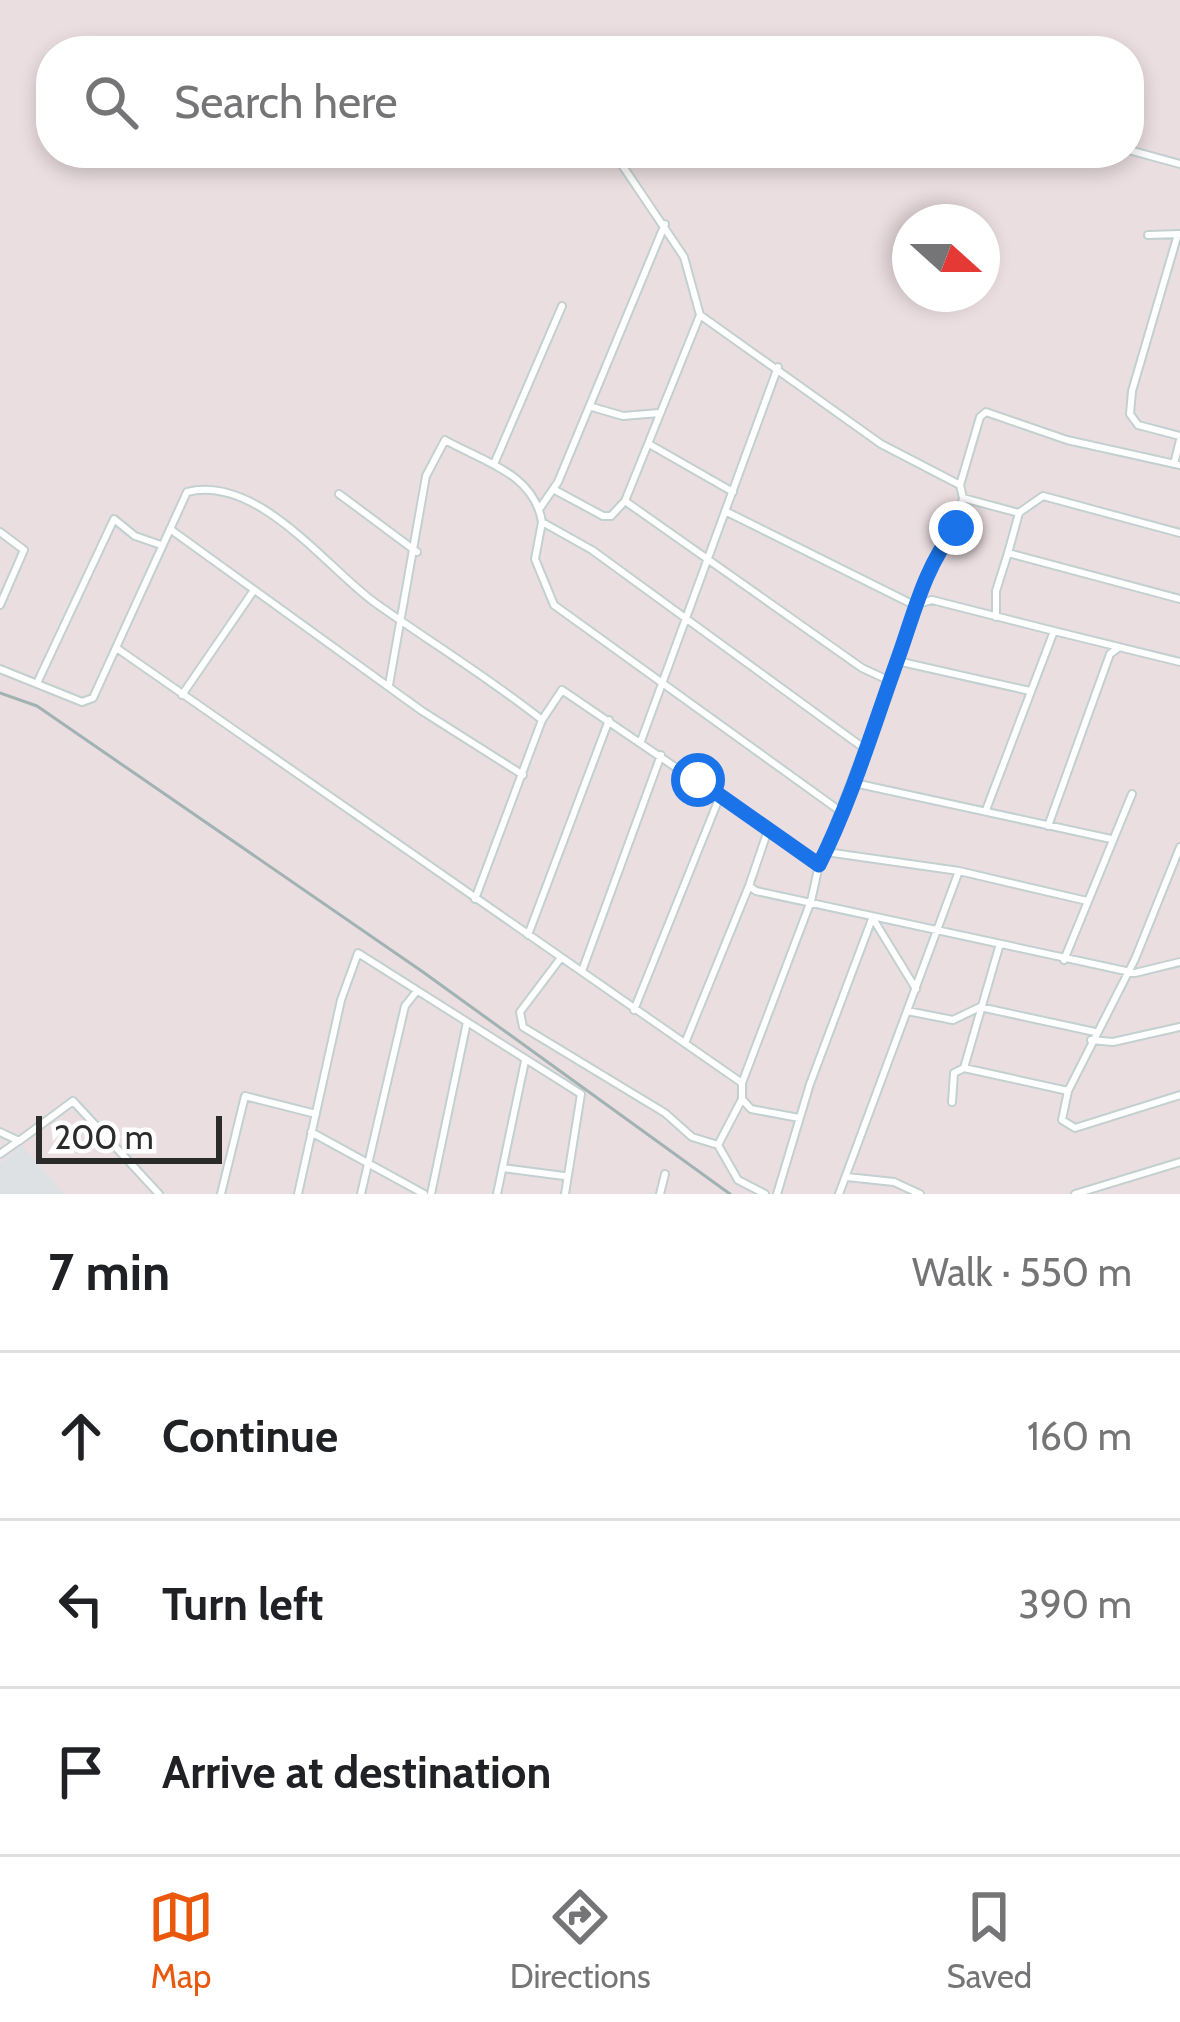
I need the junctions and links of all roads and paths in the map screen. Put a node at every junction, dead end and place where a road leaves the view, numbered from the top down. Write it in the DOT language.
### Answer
graph roads {
  1 [pos="1144,155"];
  2 [pos="1180,164"];
  3 [pos="625,168"];
  4 [pos="665,224"];
  5 [pos="1179,234"];
  6 [pos="1148,235"];
  7 [pos="562,306"];
  8 [pos="700,315"];
  9 [pos="778,368"];
  10 [pos="590,407"];
  11 [pos="659,413"];
  12 [pos="1180,438"];
  13 [pos="649,444"];
  14 [pos="494,464"];
  15 [pos="1177,464"];
  16 [pos="960,485"];
  17 [pos="553,489"];
  18 [pos="733,492"];
  19 [pos="339,494"];
  20 [pos="963,498"];
  21 [pos="625,501"];
  22 [pos="540,508"];
  23 [pos="725,511"];
  24 [pos="1019,513"];
  25 [pos="542,522"];
  26 [pos="170,529"];
  27 [pos="0,532"];
  28 [pos="1180,533"];
  29 [pos="161,545"];
  30 [pos="417,552"];
  31 [pos="1008,554"];
  32 [pos="709,557"];
  33 [pos="254,590"];
  34 [pos="1180,599"];
  35 [pos="1,600"];
  36 [pos="914,605"];
  37 [pos="996,617"];
  38 [pos="403,620"];
  39 [pos="686,624"];
  40 [pos="1054,631"];
  41 [pos="1118,648"];
  42 [pos="118,650"];
  43 [pos="898,661"];
  44 [pos="1180,662"];
  45 [pos="0,669"];
  46 [pos="664,679"];
  47 [pos="38,681"];
  48 [pos="890,681"];
  49 [pos="389,685"];
  50 [pos="1030,691"];
  51 [pos="182,694"];
  52 [pos="542,720"];
  53 [pos="609,721"];
  54 [pos="641,741"];
  55 [pos="865,749"];
  56 [pos="662,755"];
  57 [pos="523,775"];
  58 [pos="854,783"];
  59 [pos="1132,794"];
  60 [pos="720,796"];
  61 [pos="986,810"];
  62 [pos="839,811"];
  63 [pos="1048,826"];
  64 [pos="768,830"];
  65 [pos="1111,839"];
  66 [pos="1180,847"];
  67 [pos="826,851"];
  68 [pos="1178,860"];
  69 [pos="819,865"];
  70 [pos="959,871"];
  71 [pos="749,886"];
  72 [pos="475,899"];
  73 [pos="811,901"];
  74 [pos="1087,901"];
  75 [pos="872,919"];
  76 [pos="936,933"];
  77 [pos="528,935"];
  78 [pos="999,946"];
  79 [pos="560,959"];
  80 [pos="1064,959"];
  81 [pos="1180,962"];
  82 [pos="582,971"];
  83 [pos="1127,972"];
  84 [pos="916,989"];
  85 [pos="416,992"];
  86 [pos="980,1007"];
  87 [pos="634,1010"];
  88 [pos="908,1011"];
  89 [pos="467,1022"];
  90 [pos="1180,1027"];
  91 [pos="1093,1036"];
  92 [pos="685,1043"];
  93 [pos="525,1060"];
  94 [pos="964,1068"];
  95 [pos="742,1083"];
  96 [pos="1068,1091"];
  97 [pos="1180,1095"];
  98 [pos="742,1099"];
  99 [pos="952,1102"];
  100 [pos="316,1114"];
  101 [pos="799,1118"];
  102 [pos="0,1132"];
  103 [pos="311,1132"];
  104 [pos="19,1141"];
  105 [pos="718,1145"];
  106 [pos="0,1154"];
  107 [pos="368,1162"];
  108 [pos="1180,1162"];
  109 [pos="503,1168"];
  110 [pos="665,1174"];
  111 [pos="566,1177"];
  112 [pos="847,1178"];
  113 [pos="159,1194"];
  114 [pos="221,1194"];
  115 [pos="298,1194"];
  116 [pos="361,1194"];
  117 [pos="427,1194"];
  118 [pos="497,1194"];
  119 [pos="565,1194"];
  120 [pos="660,1194"];
  121 [pos="765,1194"];
  122 [pos="777,1194"];
  123 [pos="839,1194"];
  124 [pos="920,1194"];
  125 [pos="1075,1194"];
  1 -- 2 [label="street"];
  3 -- 4 [label="street"];
  4 -- 8 [label="street"];
  4 -- 10 [label="street"];
  5 -- 6 [label="street"];
  5 -- 12 [label="street"];
  7 -- 14 [label="street"];
  8 -- 9 [label="street"];
  8 -- 11 [label="street"];
  9 -- 16 [label="street"];
  9 -- 18 [label="street"];
  10 -- 11 [label="street"];
  10 -- 17 [label="street"];
  11 -- 13 [label="street"];
  12 -- 15 [label="street"];
  13 -- 18 [label="street"];
  13 -- 21 [label="street"];
  14 -- 22 [label="street"];
  14 -- 30 [label="street"];
  15 -- 16 [label="street"];
  16 -- 20 [label="street"];
  17 -- 21 [label="street"];
  17 -- 22 [label="street"];
  18 -- 23 [label="street"];
  19 -- 30 [label="street"];
  20 -- 24 [label="street"];
  20 -- 36 [label="street"];
  21 -- 32 [label="street"];
  22 -- 25 [label="street"];
  23 -- 32 [label="street"];
  23 -- 36 [label="street"];
  24 -- 28 [label="street"];
  24 -- 31 [label="street"];
  25 -- 39 [label="street"];
  25 -- 46 [label="street"];
  26 -- 29 [label="street"];
  26 -- 33 [label="street"];
  26 -- 38 [label="street"];
  27 -- 35 [label="street"];
  29 -- 42 [label="street"];
  29 -- 47 [label="street"];
  30 -- 38 [label="street"];
  31 -- 34 [label="street"];
  31 -- 37 [label="street"];
  32 -- 39 [label="street"];
  32 -- 48 [label="street"];
  33 -- 49 [label="street"];
  33 -- 51 [label="street"];
  36 -- 37 [label="street"];
  36 -- 43 [label="street"];
  37 -- 40 [label="street"];
  38 -- 49 [label="street"];
  38 -- 52 [label="street"];
  39 -- 46 [label="street"];
  39 -- 55 [label="street"];
  40 -- 41 [label="street"];
  40 -- 50 [label="street"];
  41 -- 44 [label="street"];
  41 -- 63 [label="street"];
  42 -- 47 [label="street"];
  42 -- 51 [label="street"];
  43 -- 48 [label="street"];
  43 -- 50 [label="street"];
  45 -- 47 [label="street"];
  46 -- 54 [label="street"];
  46 -- 62 [label="street"];
  48 -- 55 [label="street"];
  49 -- 57 [label="street"];
  50 -- 61 [label="street"];
  51 -- 72 [label="street"];
  52 -- 53 [label="street"];
  52 -- 57 [label="street"];
  53 -- 54 [label="street"];
  53 -- 77 [label="street"];
  54 -- 56 [label="street"];
  55 -- 58 [label="street"];
  56 -- 60 [label="street"];
  56 -- 82 [label="street"];
  57 -- 72 [label="street"];
  58 -- 61 [label="street"];
  58 -- 62 [label="street"];
  59 -- 65 [label="street"];
  60 -- 64 [label="street"];
  60 -- 87 [label="street"];
  61 -- 63 [label="street"];
  62 -- 67 [label="street"];
  63 -- 65 [label="street"];
  64 -- 69 [label="street"];
  64 -- 71 [label="street"];
  65 -- 74 [label="street"];
  66 -- 68 [label="street"];
  67 -- 69 [label="street"];
  67 -- 70 [label="street"];
  68 -- 83 [label="street"];
  69 -- 73 [label="street"];
  70 -- 74 [label="street"];
  70 -- 76 [label="street"];
  71 -- 73 [label="street"];
  71 -- 92 [label="street"];
  72 -- 77 [label="street"];
  73 -- 75 [label="street"];
  73 -- 95 [label="street"];
  74 -- 80 [label="street"];
  75 -- 76 [label="street"];
  75 -- 84 [label="street"];
  75 -- 101 [label="street"];
  76 -- 78 [label="street"];
  76 -- 84 [label="street"];
  77 -- 79 [label="street"];
  78 -- 80 [label="street"];
  78 -- 86 [label="street"];
  79 -- 82 [label="street"];
  79 -- 105 [label="street"];
  80 -- 83 [label="street"];
  81 -- 83 [label="street"];
  82 -- 87 [label="street"];
  83 -- 91 [label="street"];
  84 -- 88 [label="street"];
  85 -- 89 [label="street"];
  85 -- 100 [label="street"];
  85 -- 107 [label="street"];
  86 -- 88 [label="street"];
  86 -- 91 [label="street"];
  86 -- 94 [label="street"];
  87 -- 92 [label="street"];
  88 -- 112 [label="street"];
  89 -- 93 [label="street"];
  89 -- 117 [label="street"];
  90 -- 91 [label="street"];
  91 -- 96 [label="street"];
  92 -- 95 [label="street"];
  93 -- 109 [label="street"];
  93 -- 111 [label="street"];
  94 -- 96 [label="street"];
  94 -- 99 [label="street"];
  95 -- 98 [label="street"];
  96 -- 97 [label="street"];
  98 -- 101 [label="street"];
  98 -- 105 [label="street"];
  100 -- 103 [label="street"];
  100 -- 114 [label="street"];
  101 -- 122 [label="street"];
  102 -- 104 [label="street"];
  103 -- 107 [label="street"];
  103 -- 115 [label="street"];
  104 -- 106 [label="street"];
  104 -- 113 [label="street"];
  105 -- 121 [label="street"];
  107 -- 116 [label="street"];
  107 -- 117 [label="street"];
  108 -- 125 [label="street"];
  109 -- 111 [label="street"];
  109 -- 118 [label="street"];
  110 -- 120 [label="street"];
  111 -- 119 [label="street"];
  112 -- 123 [label="street"];
  112 -- 124 [label="street"];
}
